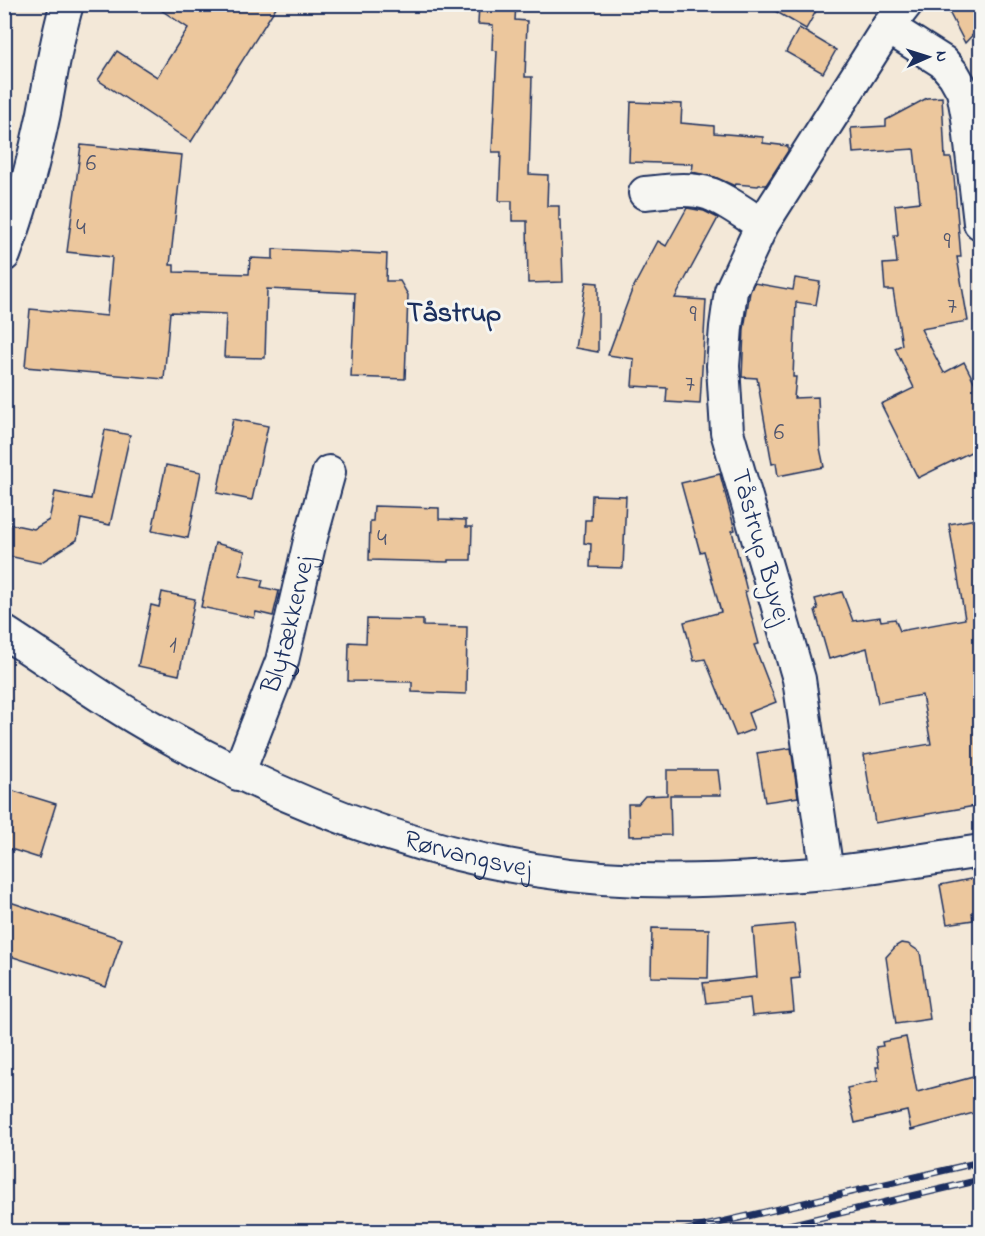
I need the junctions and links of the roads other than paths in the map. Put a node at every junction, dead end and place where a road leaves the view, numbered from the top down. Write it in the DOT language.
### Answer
graph roads {
  1 [pos="67,4"];
  2 [pos="891,13"];
  3 [pos="645,193"];
  4 [pos="981,223"];
  5 [pos="762,225"];
  6 [pos="4,255"];
  7 [pos="329,472"];
  8 [pos="4,633"];
  9 [pos="238,774"];
  10 [pos="981,851"];
  11 [pos="827,873"];
  1 -- 6 [label="street"];
  2 -- 4 [label="street"];
  2 -- 5 [label="street, Tåstrup Byvej"];
  3 -- 5 [label="street"];
  5 -- 11 [label="street, Tåstrup Byvej"];
  7 -- 9 [label="street, Blytækkervej"];
  8 -- 9 [label="street, Rørvangsvej"];
  9 -- 11 [label="street, Rørvangsvej"];
  10 -- 11 [label="street, Rørvangsvej"];
}
